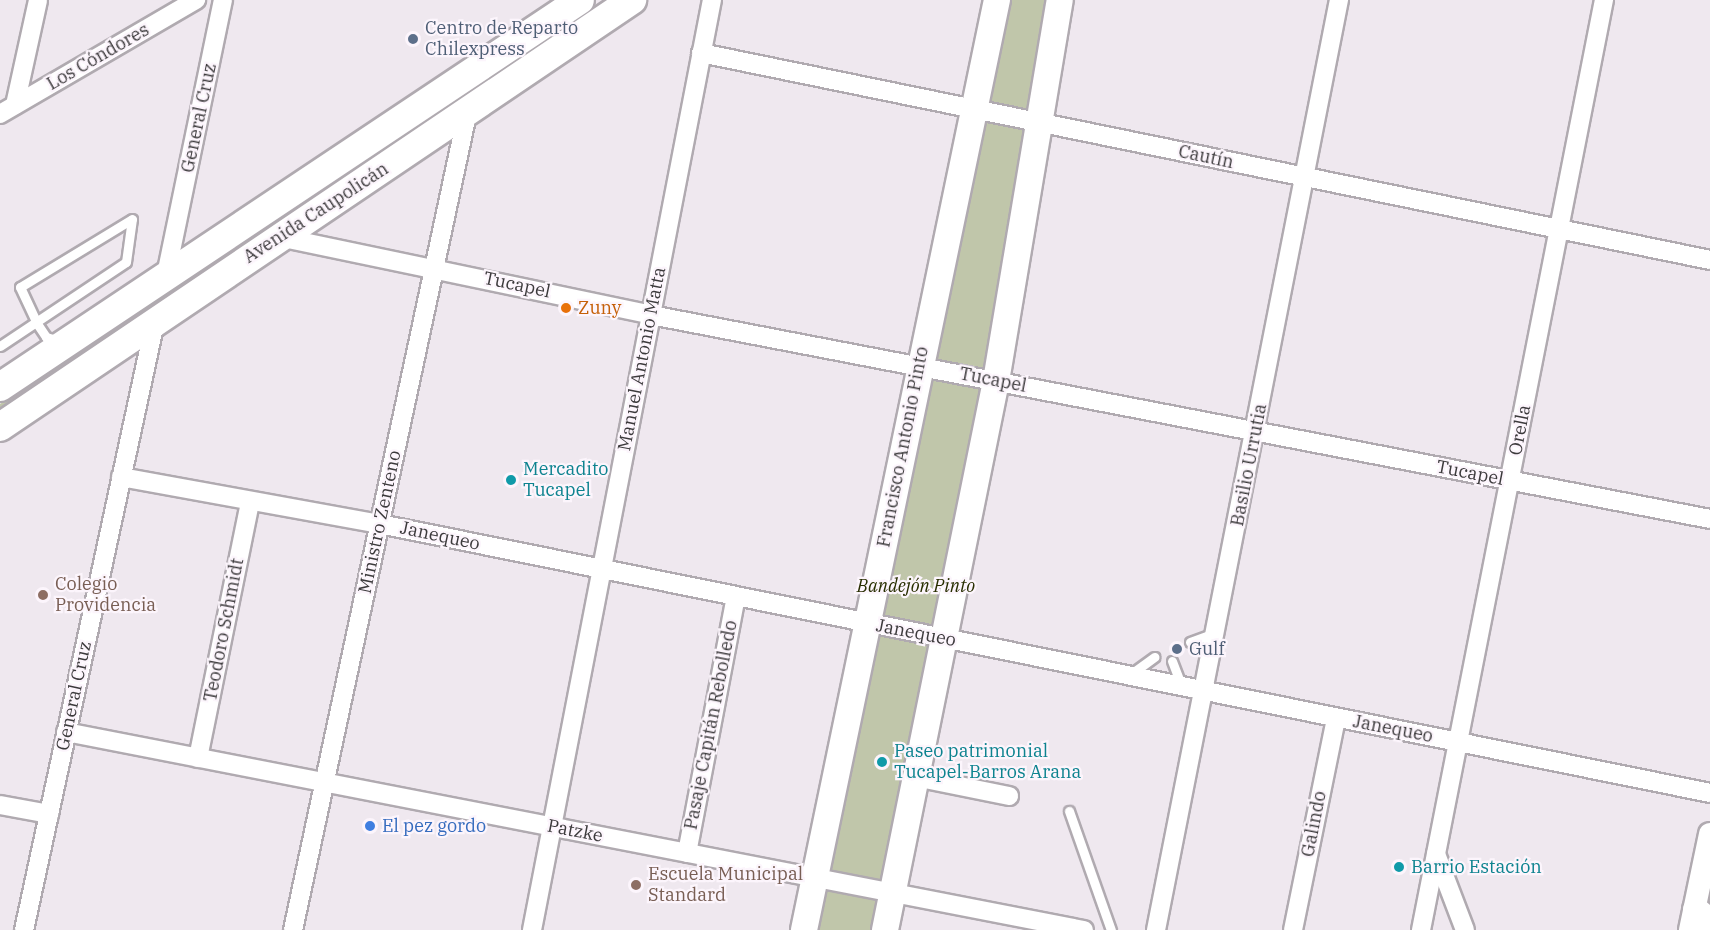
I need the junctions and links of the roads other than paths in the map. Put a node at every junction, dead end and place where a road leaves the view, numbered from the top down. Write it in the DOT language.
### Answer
graph roads {
  1 [pos="38,0"];
  2 [pos="196,0"];
  3 [pos="223,0"];
  4 [pos="580,0"];
  5 [pos="632,0"];
  6 [pos="712,0"];
  7 [pos="997,0"];
  8 [pos="1339,0"];
  9 [pos="1604,0"];
  10 [pos="1062,2"];
  11 [pos="701,53"];
  12 [pos="490,61"];
  13 [pos="8,109"];
  14 [pos="972,110"];
  15 [pos="467,114"];
  16 [pos="1043,124"];
  17 [pos="1307,178"];
  18 [pos="1559,229"];
  19 [pos="174,236"];
  20 [pos="278,237"];
  21 [pos="198,253"];
  22 [pos="1710,260"];
  23 [pos="436,268"];
  24 [pos="166,275"];
  25 [pos="651,315"];
  26 [pos="36,322"];
  27 [pos="155,322"];
  28 [pos="71,341"];
  29 [pos="0,346"];
  30 [pos="920,366"];
  31 [pos="996,381"];
  32 [pos="0,387"];
  33 [pos="0,426"];
  34 [pos="1256,432"];
  35 [pos="121,477"];
  36 [pos="1510,480"];
  37 [pos="250,502"];
  38 [pos="1710,519"];
  39 [pos="380,524"];
  40 [pos="602,570"];
  41 [pos="736,597"];
  42 [pos="868,623"];
  43 [pos="1215,633"];
  44 [pos="943,638"];
  45 [pos="1190,642"];
  46 [pos="1154,657"];
  47 [pos="1172,661"];
  48 [pos="1129,675"];
  49 [pos="1180,685"];
  50 [pos="1203,689"];
  51 [pos="1336,718"];
  52 [pos="66,732"];
  53 [pos="1458,742"];
  54 [pos="198,758"];
  55 [pos="915,777"];
  56 [pos="322,782"];
  57 [pos="1710,793"];
  58 [pos="1009,796"];
  59 [pos="0,805"];
  60 [pos="1069,811"];
  61 [pos="49,814"];
  62 [pos="552,826"];
  63 [pos="1710,834"];
  64 [pos="687,853"];
  65 [pos="1436,854"];
  66 [pos="814,878"];
  67 [pos="892,893"];
  68 [pos="1699,921"];
  69 [pos="24,930"];
  70 [pos="293,930"];
  71 [pos="532,930"];
  72 [pos="804,930"];
  73 [pos="885,930"];
  74 [pos="1084,930"];
  75 [pos="1111,930"];
  76 [pos="1156,930"];
  77 [pos="1293,930"];
  78 [pos="1421,930"];
  79 [pos="1466,930"];
  1 -- 13 [label="street"];
  2 -- 13 [label="street, Los Cóndores"];
  3 -- 19 [label="street, General Cruz"];
  4 -- 12 [label="main road, Avenida Caupolicán"];
  5 -- 15 [label="main road, Avenida Caupolicán"];
  6 -- 11 [label="street, Manuel Antonio Matta"];
  7 -- 14 [label="main road, Francisco Antonio Pinto"];
  8 -- 17 [label="street, Basilio Urrutia"];
  9 -- 18 [label="street, Orella"];
  10 -- 16 [label="main road"];
  11 -- 14 [label="street, Cautín"];
  11 -- 25 [label="street, Manuel Antonio Matta"];
  12 -- 15 [label="main road"];
  12 -- 21 [label="main road, Avenida Caupolicán"];
  14 -- 16 [label="street, Cautín"];
  14 -- 30 [label="main road, Francisco Antonio Pinto"];
  15 -- 20 [label="main road, Avenida Caupolicán"];
  15 -- 23 [label="street, Ministro Zenteno"];
  16 -- 17 [label="street, Cautín"];
  16 -- 31 [label="main road"];
  17 -- 18 [label="street, Cautín"];
  17 -- 34 [label="street, Basilio Urrutia"];
  18 -- 22 [label="street, Cautín"];
  18 -- 36 [label="street, Orella"];
  19 -- 21 [label="street"];
  19 -- 24 [label="street, General Cruz"];
  20 -- 23 [label="street, Tucapel"];
  20 -- 27 [label="main road, Avenida Caupolicán"];
  21 -- 24 [label="main road, Avenida Caupolicán"];
  23 -- 25 [label="street, Tucapel"];
  23 -- 39 [label="street, Ministro Zenteno"];
  24 -- 28 [label="main road, Avenida Caupolicán"];
  25 -- 30 [label="street, Tucapel"];
  25 -- 40 [label="street, Manuel Antonio Matta"];
  26 -- 26 [label="lane"];
  26 -- 28 [label="lane"];
  26 -- 29 [label="lane"];
  27 -- 33 [label="main road, Avenida Caupolicán"];
  27 -- 35 [label="street, General Cruz"];
  28 -- 32 [label="main road, Avenida Caupolicán"];
  30 -- 31 [label="street, Tucapel"];
  30 -- 42 [label="main road, Francisco Antonio Pinto"];
  31 -- 34 [label="street, Tucapel"];
  31 -- 44 [label="main road"];
  34 -- 36 [label="street, Tucapel"];
  34 -- 43 [label="street, Basilio Urrutia"];
  35 -- 37 [label="street, Janequeo"];
  35 -- 52 [label="street, General Cruz"];
  36 -- 38 [label="street, Tucapel"];
  36 -- 53 [label="street, Orella"];
  37 -- 39 [label="street, Janequeo"];
  37 -- 54 [label="street, Teodoro Schmidt"];
  39 -- 40 [label="street, Janequeo"];
  39 -- 56 [label="street, Ministro Zenteno"];
  40 -- 41 [label="street, Janequeo"];
  40 -- 62 [label="street, Manuel Antonio Matta"];
  41 -- 42 [label="street, Janequeo"];
  41 -- 64 [label="street, Pasaje Capitán Rebolledo"];
  42 -- 44 [label="street, Janequeo"];
  42 -- 66 [label="main road, Francisco Antonio Pinto"];
  43 -- 45 [label="lane"];
  43 -- 50 [label="street, Basilio Urrutia"];
  44 -- 48 [label="street, Janequeo"];
  44 -- 55 [label="main road"];
  46 -- 48 [label="lane"];
  47 -- 49 [label="lane"];
  48 -- 49 [label="street, Janequeo"];
  49 -- 50 [label="street, Janequeo"];
  50 -- 51 [label="street, Janequeo"];
  50 -- 76 [label="street, Basilio Urrutia"];
  51 -- 53 [label="street, Janequeo"];
  51 -- 77 [label="street, Galindo"];
  52 -- 54 [label="street, Patzke"];
  52 -- 61 [label="street, General Cruz"];
  53 -- 57 [label="street, Janequeo"];
  53 -- 65 [label="street, Orella"];
  54 -- 56 [label="street, Patzke"];
  55 -- 58 [label="street"];
  55 -- 67 [label="main road"];
  56 -- 62 [label="street, Patzke"];
  56 -- 70 [label="street, Ministro Zenteno"];
  59 -- 61 [label="street"];
  60 -- 75 [label="lane"];
  61 -- 69 [label="street, General Cruz"];
  62 -- 64 [label="street, Patzke"];
  62 -- 71 [label="street, Manuel Antonio Matta"];
  63 -- 68 [label="street"];
  64 -- 66 [label="street, Patzke"];
  65 -- 78 [label="street, Orella"];
  65 -- 79 [label="street"];
  66 -- 67 [label="street, Patzke"];
  66 -- 72 [label="main road, Francisco Antonio Pinto"];
  67 -- 73 [label="main road"];
  67 -- 74 [label="street, Patzke"];
}
